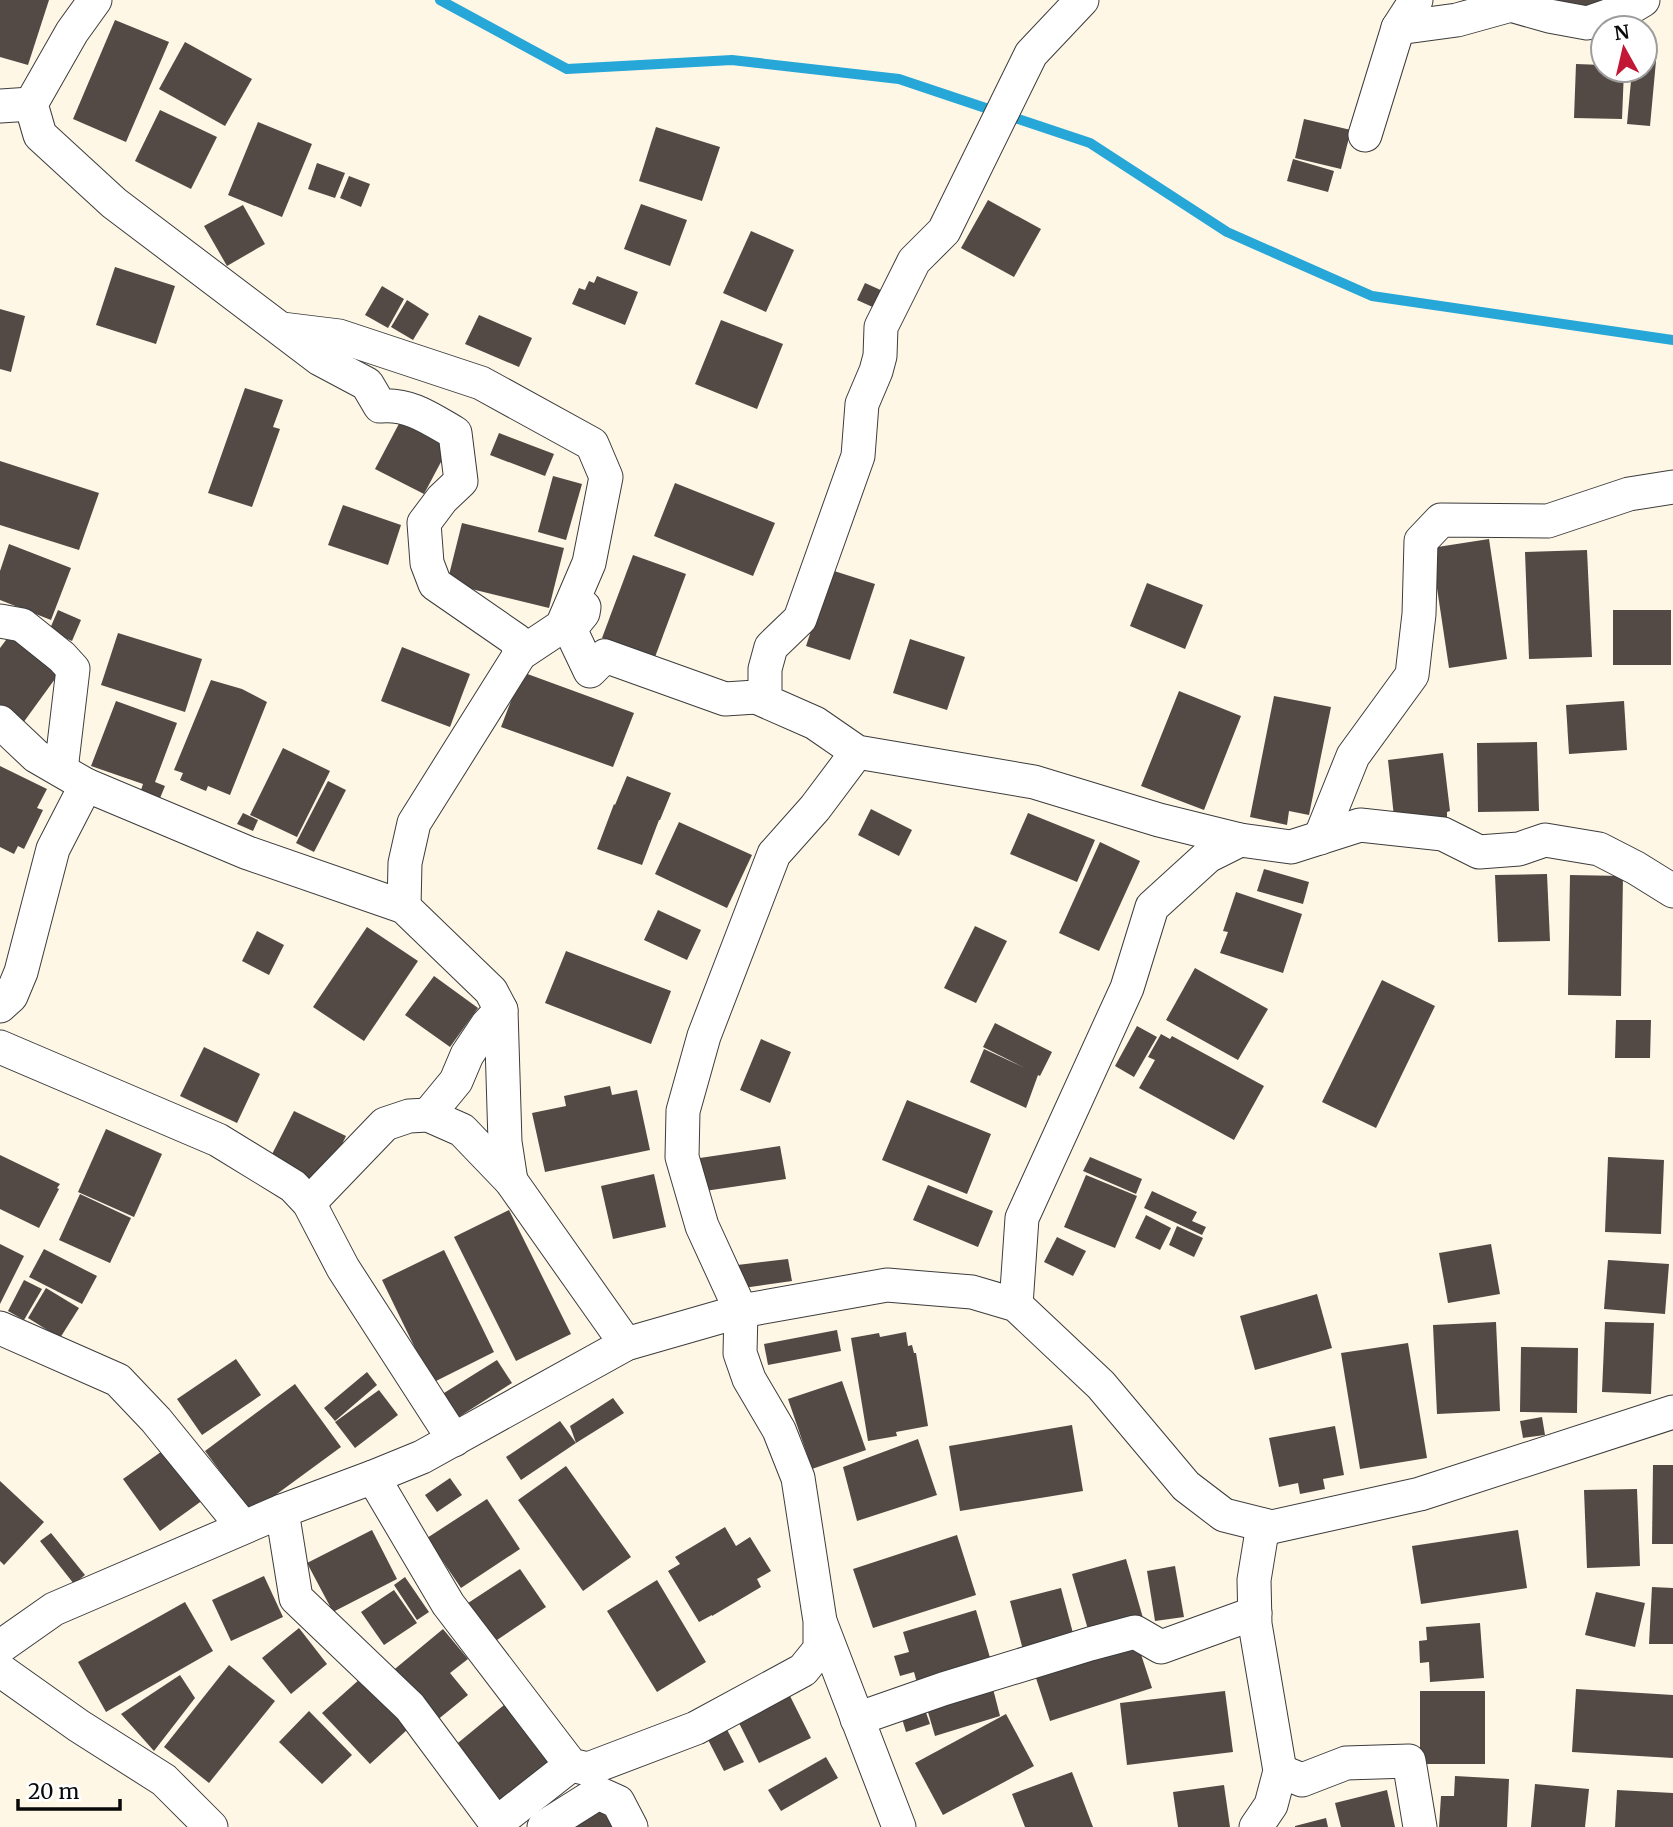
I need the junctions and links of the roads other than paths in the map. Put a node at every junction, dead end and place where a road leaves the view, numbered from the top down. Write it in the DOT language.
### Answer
graph roads {
  1 [pos="95,0"];
  2 [pos="1082,0"];
  3 [pos="1416,0"];
  4 [pos="1643,0"];
  5 [pos="1502,3"];
  6 [pos="1398,28"];
  7 [pos="15,105"];
  8 [pos="1366,135"];
  9 [pos="280,329"];
  10 [pos="1673,487"];
  11 [pos="589,563"];
  12 [pos="0,621"];
  13 [pos="520,654"];
  14 [pos="756,697"];
  15 [pos="0,722"];
  16 [pos="857,752"];
  17 [pos="73,777"];
  18 [pos="1320,838"];
  19 [pos="1240,840"];
  20 [pos="1673,891"];
  21 [pos="404,907"];
  22 [pos="0,1006"];
  23 [pos="501,1010"];
  24 [pos="0,1047"];
  25 [pos="428,1115"];
  26 [pos="511,1181"];
  27 [pos="310,1203"];
  28 [pos="1016,1304"];
  29 [pos="741,1311"];
  30 [pos="0,1328"];
  31 [pos="625,1343"];
  32 [pos="1673,1412"];
  33 [pos="454,1440"];
  34 [pos="373,1478"];
  35 [pos="282,1511"];
  36 [pos="1263,1525"];
  37 [pos="243,1527"];
  38 [pos="1255,1613"];
  39 [pos="820,1621"];
  40 [pos="0,1647"];
  41 [pos="0,1670"];
  42 [pos="857,1719"];
  43 [pos="571,1765"];
  44 [pos="1280,1772"];
  45 [pos="498,1825"];
  46 [pos="211,1827"];
  47 [pos="544,1827"];
  48 [pos="631,1827"];
  49 [pos="899,1827"];
  50 [pos="1256,1827"];
  51 [pos="1420,1827"];
  1 -- 7 [label="street"];
  2 -- 14 [label="street"];
  3 -- 6 [label="street"];
  4 -- 5 [label="street"];
  5 -- 6 [label="street"];
  6 -- 8 [label="street"];
  7 -- 9 [label="street"];
  9 -- 11 [label="street"];
  9 -- 13 [label="street"];
  10 -- 18 [label="street"];
  11 -- 13 [label="street"];
  11 -- 14 [label="street"];
  12 -- 17 [label="street"];
  13 -- 21 [label="street"];
  14 -- 16 [label="street"];
  15 -- 17 [label="street"];
  16 -- 19 [label="street"];
  16 -- 29 [label="street"];
  17 -- 21 [label="street"];
  17 -- 22 [label="street"];
  18 -- 19 [label="street"];
  18 -- 20 [label="street"];
  19 -- 28 [label="street"];
  21 -- 23 [label="street"];
  23 -- 25 [label="street"];
  23 -- 26 [label="street"];
  24 -- 27 [label="street"];
  25 -- 26 [label="street"];
  25 -- 27 [label="street"];
  26 -- 31 [label="street"];
  27 -- 33 [label="street"];
  28 -- 29 [label="street"];
  28 -- 36 [label="street"];
  29 -- 31 [label="street"];
  29 -- 39 [label="street"];
  30 -- 37 [label="street"];
  31 -- 33 [label="street"];
  32 -- 36 [label="street"];
  33 -- 34 [label="street"];
  34 -- 35 [label="street"];
  34 -- 43 [label="street"];
  35 -- 37 [label="street"];
  35 -- 45 [label="street"];
  36 -- 38 [label="street"];
  37 -- 40 [label="street"];
  38 -- 42 [label="street"];
  38 -- 44 [label="street"];
  39 -- 42 [label="street"];
  39 -- 43 [label="street"];
  41 -- 46 [label="street"];
  42 -- 49 [label="street"];
  43 -- 45 [label="street"];
  44 -- 50 [label="street"];
  44 -- 51 [label="street"];
  47 -- 48 [label="street"];
}
